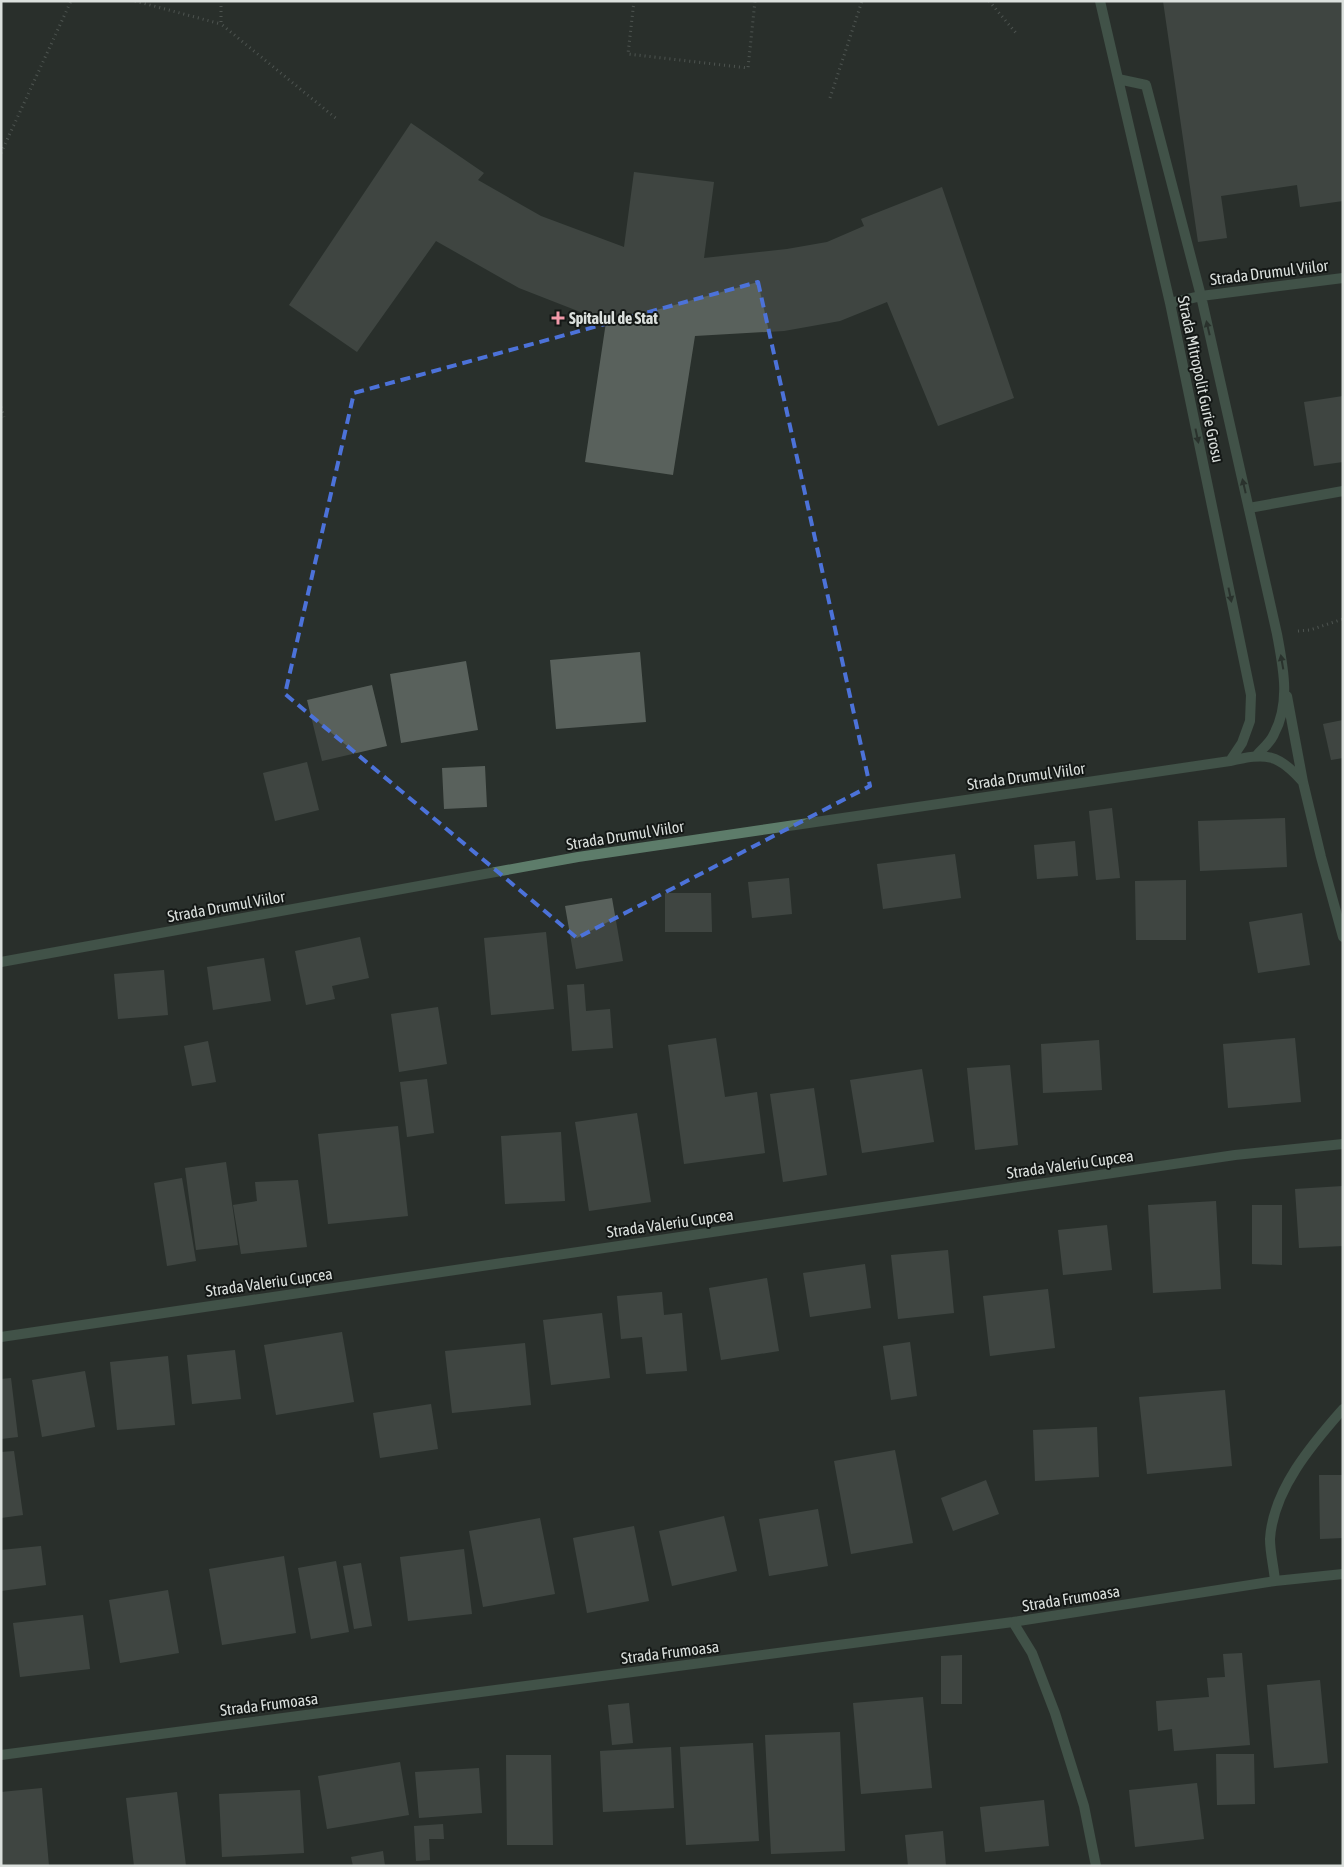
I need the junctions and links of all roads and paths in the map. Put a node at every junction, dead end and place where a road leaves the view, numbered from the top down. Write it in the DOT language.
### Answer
graph roads {
  1 [pos="71,1"];
  2 [pos="135,1"];
  3 [pos="221,1"];
  4 [pos="634,1"];
  5 [pos="755,1"];
  6 [pos="862,1"];
  7 [pos="989,1"];
  8 [pos="1100,1"];
  9 [pos="220,24"];
  10 [pos="1016,33"];
  11 [pos="1118,79"];
  12 [pos="830,98"];
  13 [pos="338,120"];
  14 [pos="1,153"];
  15 [pos="1343,278"];
  16 [pos="1201,296"];
  17 [pos="1170,303"];
  18 [pos="1,407"];
  19 [pos="4,418"];
  20 [pos="1343,491"];
  21 [pos="1249,508"];
  22 [pos="1343,619"];
  23 [pos="1277,634"];
  24 [pos="1286,688"];
  25 [pos="1257,755"];
  26 [pos="1230,761"];
  27 [pos="1303,782"];
  28 [pos="1343,937"];
  29 [pos="1,962"];
  30 [pos="1343,1144"];
  31 [pos="1,1337"];
  32 [pos="1343,1409"];
  33 [pos="1343,1574"];
  34 [pos="1275,1581"];
  35 [pos="1013,1622"];
  36 [pos="1,1755"];
  37 [pos="1096,1866"];
  1 -- 14 [label="path"];
  2 -- 9 [label="path"];
  3 -- 9 [label="path"];
  4 -- 5 [label="path"];
  6 -- 12 [label="path"];
  7 -- 10 [label="path"];
  8 -- 11 [label="street, Strada Mitropolit Gurie Grosu"];
  9 -- 13 [label="path"];
  11 -- 16 [label="street, Strada Mitropolit Gurie Grosu"];
  11 -- 17 [label="street, Strada Mitropolit Gurie Grosu"];
  15 -- 16 [label="street, Strada Drumul Viilor"];
  16 -- 17 [label="street, Strada Drumul Viilor"];
  21 -- 16 [label="street, Strada Mitropolit Gurie Grosu, one-way"];
  17 -- 26 [label="street, Strada Mitropolit Gurie Grosu, one-way"];
  18 -- 19 [label="path"];
  20 -- 21 [label="street"];
  21 -- 23 [label="street, Strada Mitropolit Gurie Grosu"];
  22 -- 23 [label="path"];
  24 -- 23 [label="street, Strada Mitropolit Gurie Grosu, one-way"];
  24 -- 25 [label="street, Strada Mitropolit Gurie Grosu"];
  24 -- 27 [label="street, Strada Mitropolit Gurie Grosu"];
  25 -- 26 [label="street, Strada Drumul Viilor"];
  25 -- 27 [label="street"];
  26 -- 29 [label="street, Strada Drumul Viilor"];
  27 -- 28 [label="street, Strada Mitropolit Gurie Grosu"];
  30 -- 31 [label="street, Strada Valeriu Cupcea"];
  32 -- 34 [label="street"];
  33 -- 34 [label="street, Strada Frumoasa"];
  34 -- 35 [label="street, Strada Frumoasa"];
  35 -- 36 [label="street, Strada Frumoasa"];
  35 -- 37 [label="street"];
}
